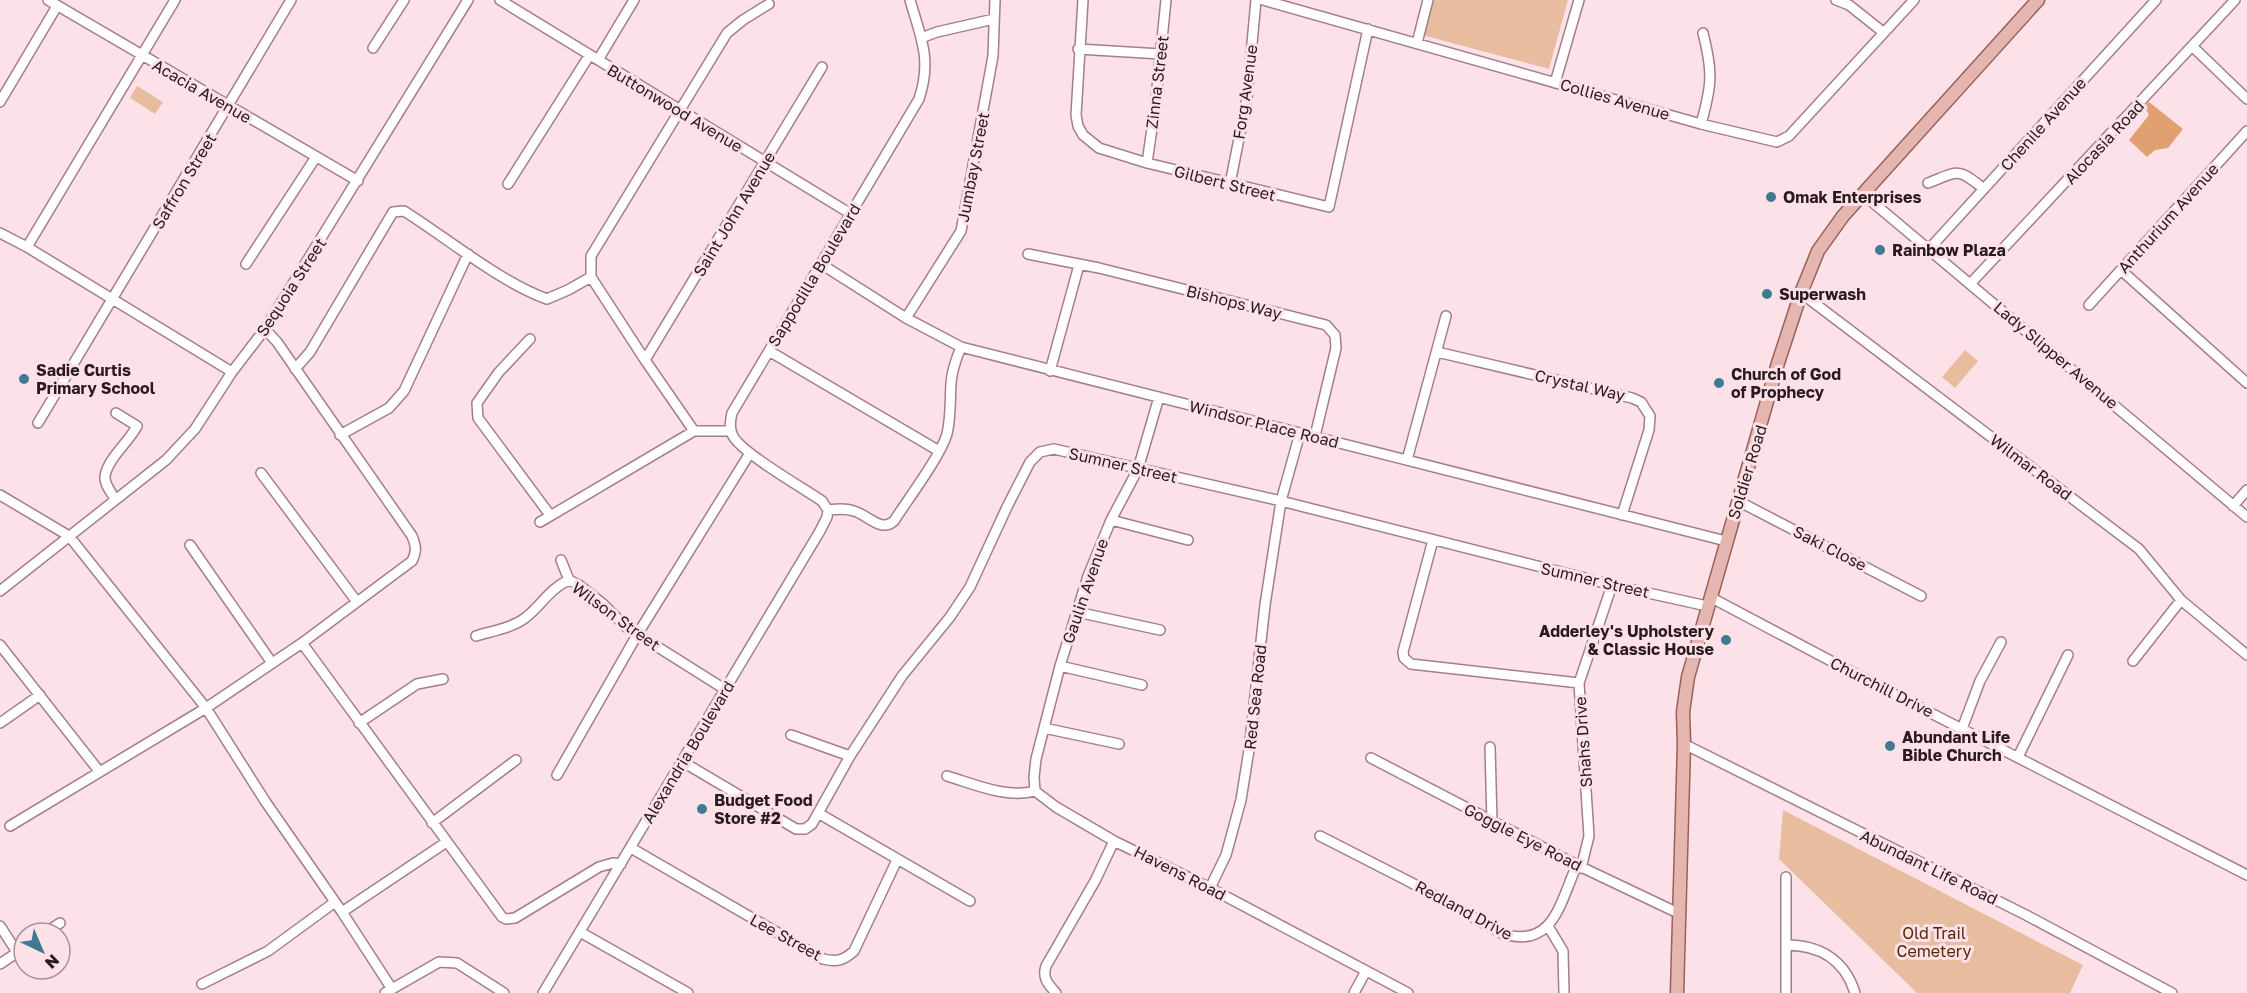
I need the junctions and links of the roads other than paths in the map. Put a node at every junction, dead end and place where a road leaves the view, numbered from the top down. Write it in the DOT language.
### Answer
graph roads {
  1 [pos="48,0"];
  2 [pos="175,0"];
  3 [pos="291,0"];
  4 [pos="404,0"];
  5 [pos="468,0"];
  6 [pos="500,0"];
  7 [pos="634,0"];
  8 [pos="910,0"];
  9 [pos="995,0"];
  10 [pos="1083,0"];
  11 [pos="1166,0"];
  12 [pos="1256,0"];
  13 [pos="1263,0"];
  14 [pos="1428,0"];
  15 [pos="1579,0"];
  16 [pos="1836,0"];
  17 [pos="1914,0"];
  18 [pos="2038,0"];
  19 [pos="2156,0"];
  20 [pos="2235,0"];
  21 [pos="518,4"];
  22 [pos="769,4"];
  23 [pos="57,6"];
  24 [pos="994,19"];
  25 [pos="1368,29"];
  26 [pos="1883,32"];
  27 [pos="1703,33"];
  28 [pos="921,38"];
  29 [pos="1416,43"];
  30 [pos="2193,47"];
  31 [pos="374,48"];
  32 [pos="1078,49"];
  33 [pos="1161,54"];
  34 [pos="142,55"];
  35 [pos="593,58"];
  36 [pos="822,67"];
  37 [pos="1555,82"];
  38 [pos="2247,99"];
  39 [pos="0,102"];
  40 [pos="229,106"];
  41 [pos="680,110"];
  42 [pos="1701,124"];
  43 [pos="2247,131"];
  44 [pos="316,157"];
  45 [pos="765,163"];
  46 [pos="1147,163"];
  47 [pos="358,181"];
  48 [pos="1928,183"];
  49 [pos="508,184"];
  50 [pos="1230,184"];
  51 [pos="1984,189"];
  52 [pos="1864,195"];
  53 [pos="851,214"];
  54 [pos="0,233"];
  55 [pos="27,248"];
  56 [pos="1930,248"];
  57 [pos="468,254"];
  58 [pos="1028,254"];
  59 [pos="246,264"];
  60 [pos="821,264"];
  61 [pos="1079,265"];
  62 [pos="2121,270"];
  63 [pos="591,277"];
  64 [pos="1971,283"];
  65 [pos="1801,293"];
  66 [pos="113,299"];
  67 [pos="2089,305"];
  68 [pos="1446,316"];
  69 [pos="906,318"];
  70 [pos="265,329"];
  71 [pos="530,339"];
  72 [pos="961,347"];
  73 [pos="769,351"];
  74 [pos="1437,352"];
  75 [pos="645,360"];
  76 [pos="295,369"];
  77 [pos="1050,370"];
  78 [pos="232,372"];
  79 [pos="2247,383"];
  80 [pos="1159,397"];
  81 [pos="116,413"];
  82 [pos="38,423"];
  83 [pos="694,430"];
  84 [pos="730,431"];
  85 [pos="1300,433"];
  86 [pos="340,435"];
  87 [pos="1315,436"];
  88 [pos="939,451"];
  89 [pos="750,453"];
  90 [pos="1407,460"];
  91 [pos="1138,469"];
  92 [pos="261,473"];
  93 [pos="2247,490"];
  94 [pos="0,495"];
  95 [pos="115,499"];
  96 [pos="1281,501"];
  97 [pos="1738,501"];
  98 [pos="2233,506"];
  99 [pos="828,510"];
  100 [pos="550,514"];
  101 [pos="1622,515"];
  102 [pos="2247,518"];
  103 [pos="1111,520"];
  104 [pos="540,522"];
  105 [pos="69,536"];
  106 [pos="1188,540"];
  107 [pos="1433,540"];
  108 [pos="1726,541"];
  109 [pos="190,545"];
  110 [pos="561,560"];
  111 [pos="569,580"];
  112 [pos="1612,585"];
  113 [pos="0,591"];
  114 [pos="1922,596"];
  115 [pos="2181,600"];
  116 [pos="1709,601"];
  117 [pos="357,602"];
  118 [pos="1077,612"];
  119 [pos="1160,630"];
  120 [pos="637,635"];
  121 [pos="476,636"];
  122 [pos="2001,642"];
  123 [pos="302,643"];
  124 [pos="0,645"];
  125 [pos="2068,655"];
  126 [pos="2247,655"];
  127 [pos="2133,661"];
  128 [pos="272,663"];
  129 [pos="1060,666"];
  130 [pos="443,679"];
  131 [pos="1579,683"];
  132 [pos="1142,685"];
  133 [pos="726,690"];
  134 [pos="40,694"];
  135 [pos="206,708"];
  136 [pos="0,723"];
  137 [pos="359,723"];
  138 [pos="1044,728"];
  139 [pos="1962,729"];
  140 [pos="791,735"];
  141 [pos="1119,744"];
  142 [pos="1684,744"];
  143 [pos="1490,747"];
  144 [pos="850,756"];
  145 [pos="2018,757"];
  146 [pos="1371,758"];
  147 [pos="516,760"];
  148 [pos="682,762"];
  149 [pos="99,771"];
  150 [pos="557,775"];
  151 [pos="947,776"];
  152 [pos="1035,791"];
  153 [pos="818,813"];
  154 [pos="1492,821"];
  155 [pos="432,823"];
  156 [pos="10,826"];
  157 [pos="1320,836"];
  158 [pos="1114,841"];
  159 [pos="446,843"];
  160 [pos="631,848"];
  161 [pos="897,860"];
  162 [pos="621,864"];
  163 [pos="1579,866"];
  164 [pos="2247,875"];
  165 [pos="1786,877"];
  166 [pos="1210,888"];
  167 [pos="970,901"];
  168 [pos="335,902"];
  169 [pos="342,912"];
  170 [pos="1678,913"];
  171 [pos="0,926"];
  172 [pos="1548,926"];
  173 [pos="580,932"];
  174 [pos="12,940"];
  175 [pos="1786,945"];
  176 [pos="1366,971"];
  177 [pos="202,984"];
  178 [pos="389,991"];
  179 [pos="504,993"];
  180 [pos="543,993"];
  181 [pos="688,993"];
  182 [pos="1056,993"];
  183 [pos="1354,993"];
  184 [pos="1408,993"];
  185 [pos="1564,993"];
  186 [pos="1677,993"];
  187 [pos="1786,993"];
  188 [pos="1855,993"];
  189 [pos="2172,993"];
  1 -- 23 [label="street, Acacia Avenue"];
  2 -- 34 [label="street"];
  3 -- 40 [label="street, Saffron Street"];
  4 -- 31 [label="street"];
  5 -- 47 [label="street, Sequoia Street"];
  6 -- 21 [label="street, Buttonwood Avenue"];
  7 -- 35 [label="street"];
  8 -- 28 [label="street, Sappodilla Boulevard"];
  9 -- 24 [label="street, Jumbay Street"];
  10 -- 32 [label="street, Gilbert Street"];
  11 -- 33 [label="street, Zinna Street"];
  12 -- 50 [label="street, Forg Avenue"];
  13 -- 25 [label="street, Collies Avenue"];
  14 -- 29 [label="street"];
  15 -- 37 [label="street"];
  16 -- 26 [label="street"];
  17 -- 26 [label="street, Collies Avenue"];
  18 -- 52 [label="main road, Soldier Road"];
  19 -- 51 [label="street, Chenile Avenue"];
  20 -- 30 [label="street, Alocasia Road"];
  21 -- 35 [label="street, Buttonwood Avenue"];
  22 -- 41 [label="street"];
  23 -- 34 [label="street, Acacia Avenue"];
  23 -- 39 [label="street"];
  24 -- 28 [label="street"];
  24 -- 69 [label="street, Jumbay Street"];
  25 -- 29 [label="street, Collies Avenue"];
  25 -- 50 [label="street, Gilbert Street"];
  26 -- 42 [label="street, Collies Avenue"];
  27 -- 42 [label="street"];
  28 -- 53 [label="street, Sappodilla Boulevard"];
  29 -- 37 [label="street, Collies Avenue"];
  30 -- 38 [label="street"];
  30 -- 64 [label="street, Alocasia Road"];
  32 -- 33 [label="street"];
  32 -- 46 [label="street, Gilbert Street"];
  33 -- 46 [label="street, Zinna Street"];
  34 -- 40 [label="street, Acacia Avenue"];
  34 -- 55 [label="street"];
  35 -- 41 [label="street, Buttonwood Avenue"];
  35 -- 49 [label="street"];
  36 -- 45 [label="street, Saint John Avenue"];
  37 -- 42 [label="street, Collies Avenue"];
  40 -- 44 [label="street, Acacia Avenue"];
  40 -- 66 [label="street, Saffron Street"];
  41 -- 45 [label="street, Buttonwood Avenue"];
  41 -- 63 [label="street"];
  43 -- 62 [label="street, Anthurium Avenue"];
  44 -- 47 [label="street, Acacia Avenue"];
  44 -- 59 [label="street"];
  45 -- 53 [label="street, Buttonwood Avenue"];
  45 -- 75 [label="street, Saint John Avenue"];
  46 -- 50 [label="street, Gilbert Street"];
  47 -- 70 [label="street, Sequoia Street"];
  48 -- 51 [label="street"];
  51 -- 56 [label="street, Chenile Avenue"];
  52 -- 56 [label="street, Lady Slipper Avenue"];
  52 -- 65 [label="main road, Soldier Road"];
  53 -- 60 [label="street, Sappodilla Boulevard"];
  54 -- 55 [label="street"];
  55 -- 66 [label="street"];
  56 -- 64 [label="street, Lady Slipper Avenue"];
  57 -- 63 [label="street"];
  57 -- 76 [label="street"];
  57 -- 86 [label="street"];
  58 -- 61 [label="street, Bishops Way"];
  60 -- 69 [label="street, Windsor Place Road"];
  60 -- 73 [label="street, Sappodilla Boulevard"];
  61 -- 77 [label="street"];
  61 -- 87 [label="street, Bishops Way"];
  62 -- 67 [label="street, Anthurium Avenue"];
  62 -- 79 [label="street"];
  63 -- 75 [label="street"];
  64 -- 98 [label="street, Lady Slipper Avenue"];
  65 -- 97 [label="main road, Soldier Road"];
  65 -- 115 [label="street, Wilmar Road"];
  66 -- 78 [label="street"];
  66 -- 82 [label="street, Saffron Street"];
  68 -- 74 [label="street"];
  69 -- 72 [label="street, Windsor Place Road"];
  70 -- 76 [label="street"];
  70 -- 78 [label="street, Sequoia Street"];
  71 -- 100 [label="street"];
  72 -- 77 [label="street, Windsor Place Road"];
  72 -- 88 [label="street"];
  73 -- 84 [label="street, Sappodilla Boulevard"];
  73 -- 88 [label="street"];
  74 -- 90 [label="street"];
  74 -- 101 [label="street, Crystal Way"];
  75 -- 83 [label="street"];
  76 -- 86 [label="street"];
  77 -- 80 [label="street, Windsor Place Road"];
  78 -- 95 [label="street, Sequoia Street"];
  80 -- 85 [label="street, Windsor Place Road"];
  80 -- 91 [label="street, Gaulin Avenue"];
  81 -- 95 [label="street"];
  83 -- 84 [label="street"];
  83 -- 100 [label="street"];
  84 -- 89 [label="street"];
  85 -- 87 [label="street, Windsor Place Road"];
  85 -- 96 [label="street, Red Sea Road"];
  86 -- 117 [label="street"];
  87 -- 90 [label="street, Windsor Place Road"];
  88 -- 99 [label="street"];
  89 -- 99 [label="street"];
  89 -- 120 [label="street"];
  90 -- 101 [label="street, Windsor Place Road"];
  91 -- 96 [label="street, Sumner Street"];
  91 -- 103 [label="street, Gaulin Avenue"];
  91 -- 144 [label="street, Sumner Street"];
  92 -- 117 [label="street"];
  93 -- 98 [label="street"];
  94 -- 105 [label="street"];
  95 -- 105 [label="street, Sequoia Street"];
  96 -- 107 [label="street, Sumner Street"];
  96 -- 166 [label="street, Red Sea Road"];
  97 -- 108 [label="main road, Soldier Road"];
  97 -- 114 [label="street, Saki Close"];
  98 -- 102 [label="street, Lady Slipper Avenue"];
  99 -- 133 [label="street, Alexandria Boulevard"];
  100 -- 104 [label="street"];
  101 -- 108 [label="street, Windsor Place Road"];
  103 -- 106 [label="street"];
  103 -- 118 [label="street, Gaulin Avenue"];
  105 -- 113 [label="street, Sequoia Street"];
  105 -- 135 [label="street"];
  107 -- 112 [label="street, Sumner Street"];
  107 -- 131 [label="street"];
  108 -- 116 [label="main road, Soldier Road"];
  109 -- 128 [label="street"];
  110 -- 111 [label="street"];
  111 -- 120 [label="street, Wilson Street"];
  111 -- 121 [label="street, Wilson Street"];
  112 -- 116 [label="street, Sumner Street"];
  112 -- 131 [label="street, Shahs Drive"];
  115 -- 126 [label="street, Wilmar Road"];
  115 -- 127 [label="street"];
  116 -- 139 [label="street, Churchill Drive"];
  116 -- 142 [label="main road, Soldier Road"];
  117 -- 123 [label="street"];
  118 -- 119 [label="street"];
  118 -- 129 [label="street, Gaulin Avenue"];
  120 -- 133 [label="street, Wilson Street"];
  120 -- 150 [label="street"];
  122 -- 139 [label="street"];
  123 -- 128 [label="street"];
  123 -- 137 [label="street"];
  124 -- 134 [label="street"];
  125 -- 145 [label="street"];
  128 -- 135 [label="street"];
  129 -- 132 [label="street"];
  129 -- 138 [label="street, Gaulin Avenue"];
  130 -- 137 [label="street"];
  131 -- 163 [label="street, Shahs Drive"];
  133 -- 148 [label="street, Alexandria Boulevard"];
  134 -- 136 [label="street"];
  134 -- 149 [label="street"];
  135 -- 149 [label="street"];
  135 -- 168 [label="street"];
  137 -- 155 [label="street"];
  138 -- 141 [label="street"];
  138 -- 152 [label="street, Gaulin Avenue"];
  139 -- 145 [label="street, Churchill Drive"];
  140 -- 144 [label="street"];
  142 -- 170 [label="main road, Soldier Road"];
  142 -- 189 [label="street, Abundant Life Road"];
  143 -- 154 [label="street"];
  144 -- 153 [label="street, Sumner Street"];
  145 -- 164 [label="street, Churchill Drive"];
  146 -- 154 [label="street, Goggle Eye Road"];
  147 -- 155 [label="street"];
  148 -- 153 [label="street, Sumner Street"];
  148 -- 160 [label="street, Alexandria Boulevard"];
  149 -- 156 [label="street"];
  151 -- 152 [label="street"];
  152 -- 158 [label="street, Havens Road"];
  153 -- 161 [label="street"];
  154 -- 163 [label="street, Goggle Eye Road"];
  155 -- 159 [label="street"];
  157 -- 172 [label="street, Redland Drive"];
  158 -- 166 [label="street, Havens Road"];
  158 -- 182 [label="street"];
  159 -- 162 [label="street"];
  159 -- 169 [label="street"];
  160 -- 161 [label="street, Lee Street"];
  160 -- 162 [label="street, Alexandria Boulevard"];
  161 -- 167 [label="street"];
  162 -- 173 [label="street, Alexandria Boulevard"];
  163 -- 170 [label="street, Goggle Eye Road"];
  163 -- 172 [label="street"];
  165 -- 175 [label="street"];
  166 -- 176 [label="street, Havens Road"];
  168 -- 169 [label="street"];
  168 -- 177 [label="street"];
  169 -- 178 [label="street"];
  170 -- 186 [label="main road, Soldier Road"];
  171 -- 174 [label="street"];
  172 -- 185 [label="street"];
  173 -- 180 [label="street, Alexandria Boulevard"];
  173 -- 181 [label="street"];
  175 -- 187 [label="street"];
  175 -- 188 [label="street"];
  176 -- 183 [label="street"];
  176 -- 184 [label="street, Havens Road"];
  178 -- 179 [label="street"];
}
